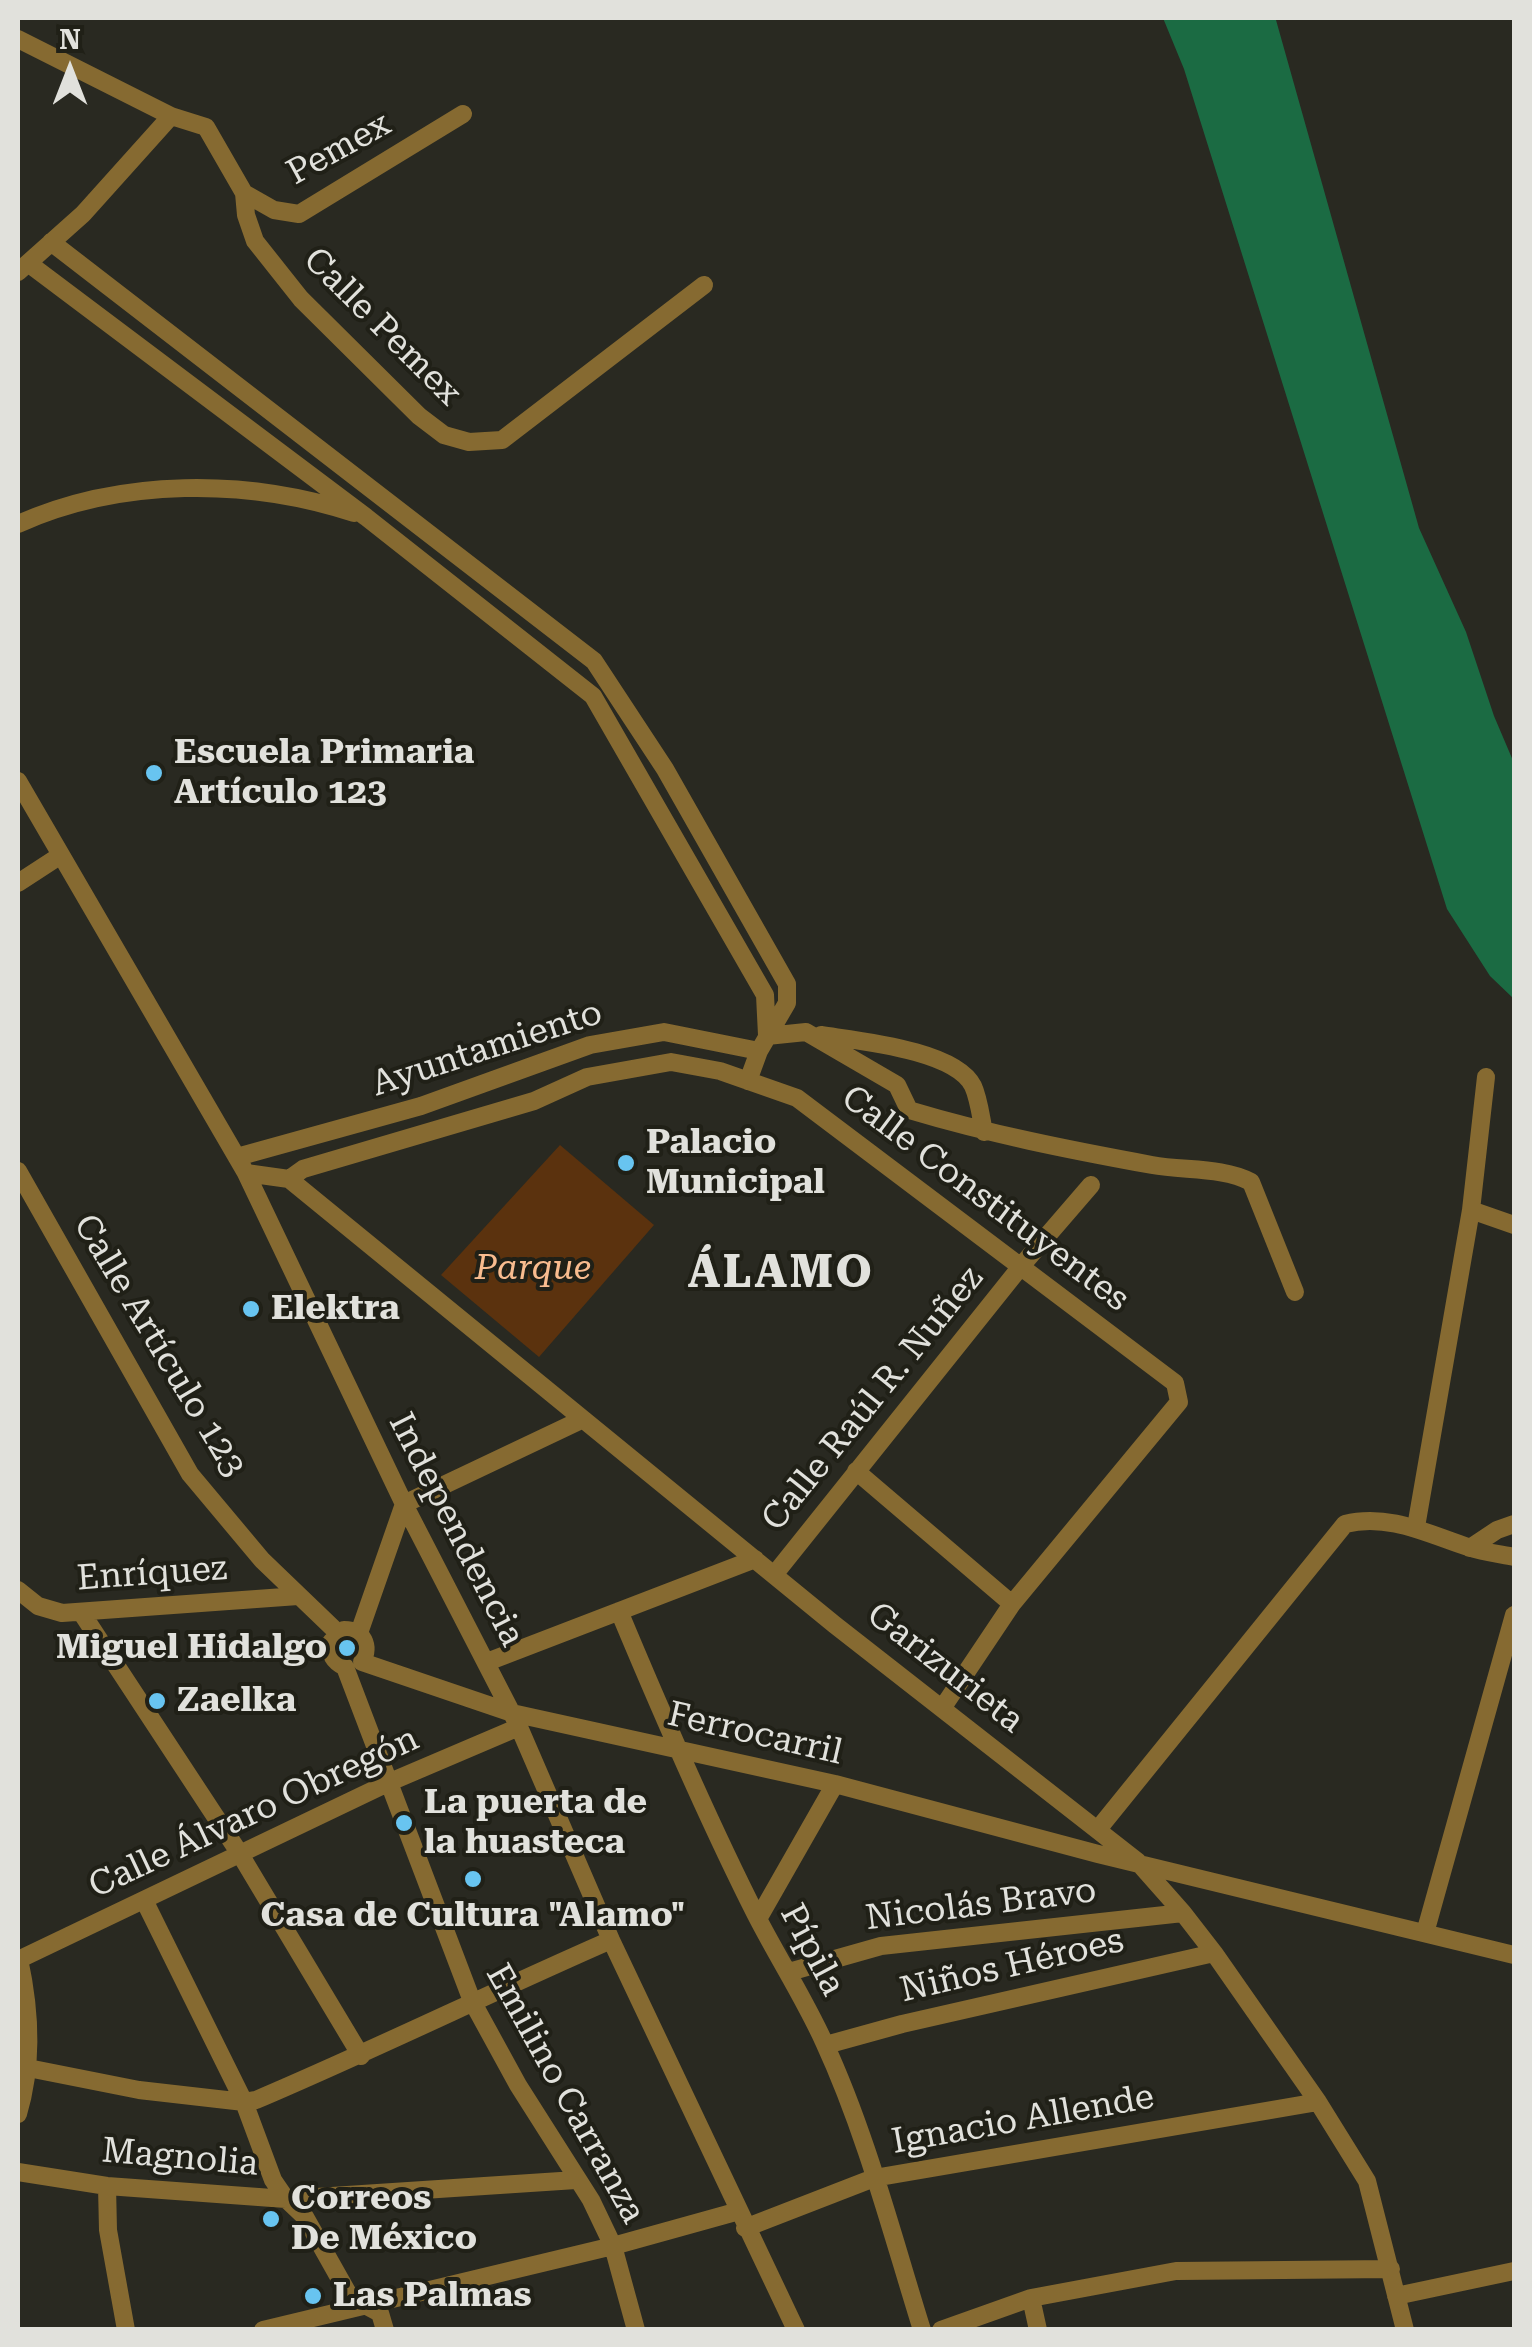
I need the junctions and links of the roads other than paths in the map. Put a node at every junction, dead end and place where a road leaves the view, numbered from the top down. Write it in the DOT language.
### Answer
graph roads {
  1 [pos="18,39"];
  2 [pos="463,114"];
  3 [pos="171,116"];
  4 [pos="244,193"];
  5 [pos="51,242"];
  6 [pos="23,267"];
  7 [pos="704,285"];
  8 [pos="366,517"];
  9 [pos="18,524"];
  10 [pos="18,781"];
  11 [pos="60,854"];
  12 [pos="18,883"];
  13 [pos="806,1032"];
  14 [pos="764,1043"];
  15 [pos="1486,1077"];
  16 [pos="748,1081"];
  17 [pos="984,1132"];
  18 [pos="242,1165"];
  19 [pos="18,1171"];
  20 [pos="289,1179"];
  21 [pos="1091,1184"];
  22 [pos="1471,1210"];
  23 [pos="1514,1226"];
  24 [pos="1022,1265"];
  25 [pos="1294,1292"];
  26 [pos="582,1420"];
  27 [pos="856,1471"];
  28 [pos="404,1504"];
  29 [pos="1514,1524"];
  30 [pos="1416,1527"];
  31 [pos="1470,1548"];
  32 [pos="1514,1557"];
  33 [pos="755,1559"];
  34 [pos="774,1575"];
  35 [pos="18,1590"];
  36 [pos="298,1596"];
  37 [pos="1012,1604"];
  38 [pos="619,1611"];
  39 [pos="81,1612"];
  40 [pos="1514,1615"];
  41 [pos="359,1633"];
  42 [pos="338,1634"];
  43 [pos="487,1662"];
  44 [pos="353,1665"];
  45 [pos="943,1707"];
  46 [pos="515,1720"];
  47 [pos="676,1749"];
  48 [pos="390,1782"];
  49 [pos="835,1784"];
  50 [pos="1098,1828"];
  51 [pos="240,1854"];
  52 [pos="1137,1861"];
  53 [pos="144,1900"];
  54 [pos="1183,1913"];
  55 [pos="758,1919"];
  56 [pos="1426,1933"];
  57 [pos="611,1940"];
  58 [pos="1214,1954"];
  59 [pos="1514,1955"];
  60 [pos="18,1960"];
  61 [pos="789,1972"];
  62 [pos="472,2001"];
  63 [pos="826,2045"];
  64 [pos="360,2056"];
  65 [pos="22,2067"];
  66 [pos="244,2102"];
  67 [pos="1318,2102"];
  68 [pos="18,2114"];
  69 [pos="18,2172"];
  70 [pos="874,2178"];
  71 [pos="576,2180"];
  72 [pos="107,2186"];
  73 [pos="286,2200"];
  74 [pos="742,2219"];
  75 [pos="613,2246"];
  76 [pos="1391,2268"];
  77 [pos="1514,2271"];
  78 [pos="1396,2296"];
  79 [pos="1032,2298"];
  80 [pos="364,2305"];
  81 [pos="126,2330"];
  82 [pos="263,2330"];
  83 [pos="385,2330"];
  84 [pos="636,2330"];
  85 [pos="796,2330"];
  86 [pos="922,2330"];
  87 [pos="941,2330"];
  88 [pos="1038,2330"];
  89 [pos="1405,2330"];
  1 -- 3 [label="street"];
  2 -- 4 [label="street, Pemex"];
  3 -- 4 [label="street, Calle Pemex"];
  3 -- 5 [label="street"];
  4 -- 7 [label="street, Calle Pemex"];
  5 -- 6 [label="street"];
  5 -- 14 [label="street"];
  6 -- 8 [label="street"];
  8 -- 9 [label="street"];
  8 -- 14 [label="street"];
  10 -- 11 [label="street, Independencia"];
  11 -- 12 [label="street"];
  11 -- 18 [label="street, Independencia"];
  13 -- 14 [label="street, Ayuntamiento"];
  13 -- 17 [label="street"];
  13 -- 17 [label="street, Ayuntamiento"];
  14 -- 16 [label="street"];
  14 -- 18 [label="street, Ayuntamiento"];
  15 -- 22 [label="street"];
  16 -- 20 [label="street, Ayuntamiento"];
  16 -- 24 [label="street, Calle Constituyentes"];
  17 -- 25 [label="street"];
  18 -- 20 [label="street"];
  18 -- 28 [label="street, Independencia"];
  19 -- 36 [label="street, Calle Artículo 123"];
  20 -- 26 [label="street, Garizurieta"];
  21 -- 24 [label="street, Calle Raúl R. Nuñez"];
  22 -- 23 [label="street"];
  22 -- 30 [label="street"];
  24 -- 27 [label="street, Calle Raúl R. Nuñez"];
  24 -- 37 [label="street, Calle Constituyentes"];
  26 -- 28 [label="street"];
  26 -- 33 [label="street, Garizurieta"];
  27 -- 34 [label="street, Calle Raúl R. Nuñez"];
  27 -- 37 [label="street"];
  28 -- 41 [label="street"];
  28 -- 43 [label="street, Independencia"];
  29 -- 31 [label="street"];
  30 -- 31 [label="street"];
  30 -- 50 [label="street"];
  31 -- 32 [label="street"];
  33 -- 34 [label="street, Garizurieta"];
  33 -- 38 [label="street"];
  34 -- 45 [label="street, Garizurieta"];
  35 -- 39 [label="street, Enríquez"];
  36 -- 39 [label="street, Enríquez"];
  36 -- 42 [label="street, Calle Artículo 123"];
  37 -- 45 [label="street"];
  38 -- 43 [label="street"];
  38 -- 47 [label="street, Pípila"];
  39 -- 51 [label="street"];
  40 -- 56 [label="street"];
  41 -- 42 [label="street"];
  41 -- 44 [label="street"];
  42 -- 44 [label="street"];
  43 -- 46 [label="street, Independencia"];
  44 -- 46 [label="street, Ferrocarril"];
  44 -- 48 [label="street, Emilino Carranza"];
  45 -- 50 [label="street, Garizurieta"];
  46 -- 47 [label="street, Ferrocarril"];
  46 -- 48 [label="street, Calle Álvaro Obregón"];
  46 -- 57 [label="street, Independencia"];
  47 -- 49 [label="street, Ferrocarril"];
  47 -- 55 [label="street, Pípila"];
  48 -- 51 [label="street, Calle Álvaro Obregón"];
  48 -- 62 [label="street, Emilino Carranza"];
  49 -- 52 [label="street, Ferrocarril"];
  49 -- 55 [label="street"];
  50 -- 52 [label="street, Garizurieta"];
  51 -- 53 [label="street, Calle Álvaro Obregón"];
  51 -- 64 [label="street"];
  52 -- 54 [label="street, Garizurieta"];
  52 -- 56 [label="street, Ferrocarril"];
  53 -- 60 [label="street, Calle Álvaro Obregón"];
  53 -- 66 [label="street"];
  54 -- 58 [label="street, Garizurieta"];
  54 -- 61 [label="street, Nicolás Bravo"];
  55 -- 61 [label="street, Pípila"];
  56 -- 59 [label="street, Ferrocarril"];
  57 -- 62 [label="street"];
  57 -- 74 [label="street, Independencia"];
  58 -- 63 [label="street, Niños Héroes"];
  58 -- 67 [label="street, Garizurieta"];
  60 -- 65 [label="street"];
  61 -- 63 [label="street, Pípila"];
  62 -- 64 [label="street"];
  62 -- 71 [label="street, Emilino Carranza"];
  63 -- 70 [label="street, Pípila"];
  64 -- 66 [label="street"];
  65 -- 66 [label="street"];
  65 -- 68 [label="street"];
  66 -- 73 [label="street"];
  67 -- 70 [label="street, Ignacio Allende"];
  67 -- 76 [label="street, Garizurieta"];
  69 -- 72 [label="street, Magnolia"];
  70 -- 74 [label="street, Ignacio Allende"];
  70 -- 86 [label="street, Pípila"];
  71 -- 73 [label="street, Magnolia"];
  71 -- 75 [label="street, Emilino Carranza"];
  72 -- 73 [label="street, Magnolia"];
  72 -- 81 [label="street"];
  73 -- 80 [label="street"];
  74 -- 75 [label="street, Ignacio Allende"];
  74 -- 85 [label="street, Independencia"];
  75 -- 80 [label="street, Ignacio Allende"];
  75 -- 84 [label="street, Emilino Carranza"];
  76 -- 78 [label="street, Garizurieta"];
  76 -- 79 [label="street"];
  77 -- 78 [label="street"];
  78 -- 89 [label="street, Garizurieta"];
  79 -- 87 [label="street"];
  79 -- 88 [label="street"];
  80 -- 82 [label="street, Ignacio Allende"];
  80 -- 83 [label="street"];
}
